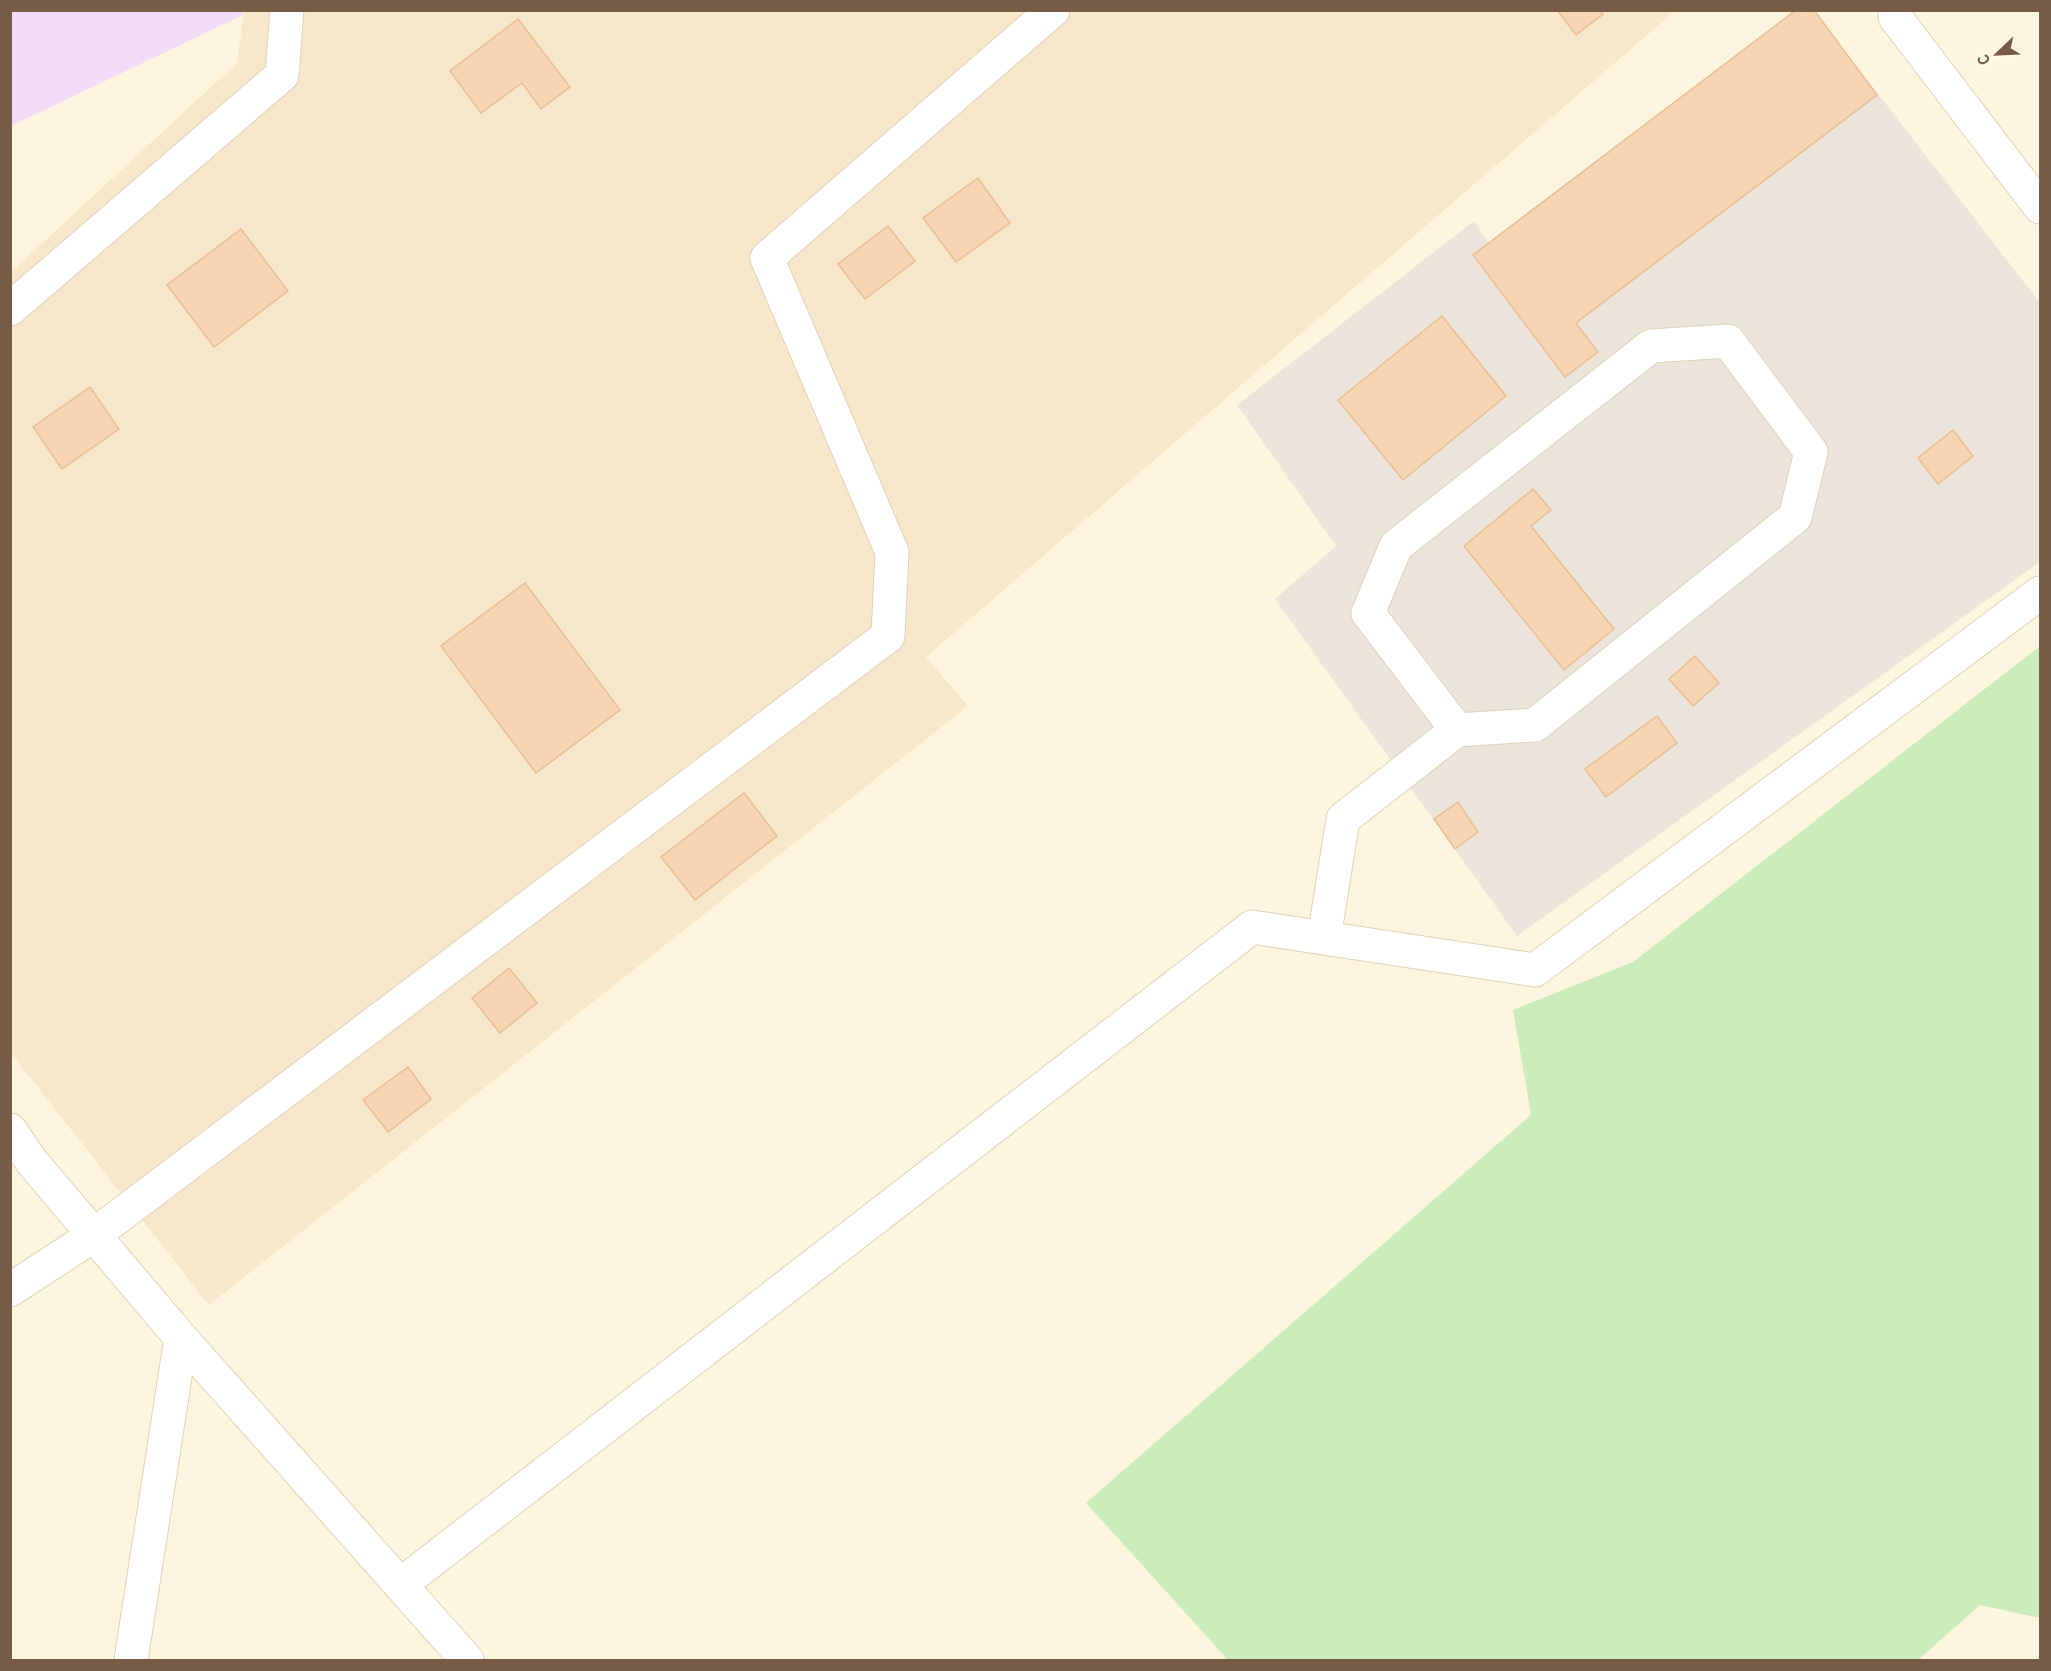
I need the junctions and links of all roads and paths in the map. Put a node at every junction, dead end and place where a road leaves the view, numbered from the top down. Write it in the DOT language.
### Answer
graph roads {
  1 [pos="287,10"];
  2 [pos="1053,10"];
  3 [pos="1895,17"];
  4 [pos="2040,207"];
  5 [pos="10,309"];
  6 [pos="2040,593"];
  7 [pos="1457,730"];
  8 [pos="1324,938"];
  9 [pos="10,1130"];
  10 [pos="94,1235"];
  11 [pos="10,1290"];
  12 [pos="182,1338"];
  13 [pos="400,1585"];
  14 [pos="131,1660"];
  15 [pos="467,1660"];
  1 -- 5 [label="street"];
  2 -- 10 [label="street"];
  3 -- 4 [label="street"];
  6 -- 8 [label="street"];
  7 -- 7 [label="street"];
  7 -- 8 [label="street"];
  8 -- 13 [label="street"];
  9 -- 10 [label="street"];
  10 -- 11 [label="street"];
  10 -- 12 [label="street"];
  12 -- 13 [label="street"];
  12 -- 14 [label="street"];
  13 -- 15 [label="street"];
}
